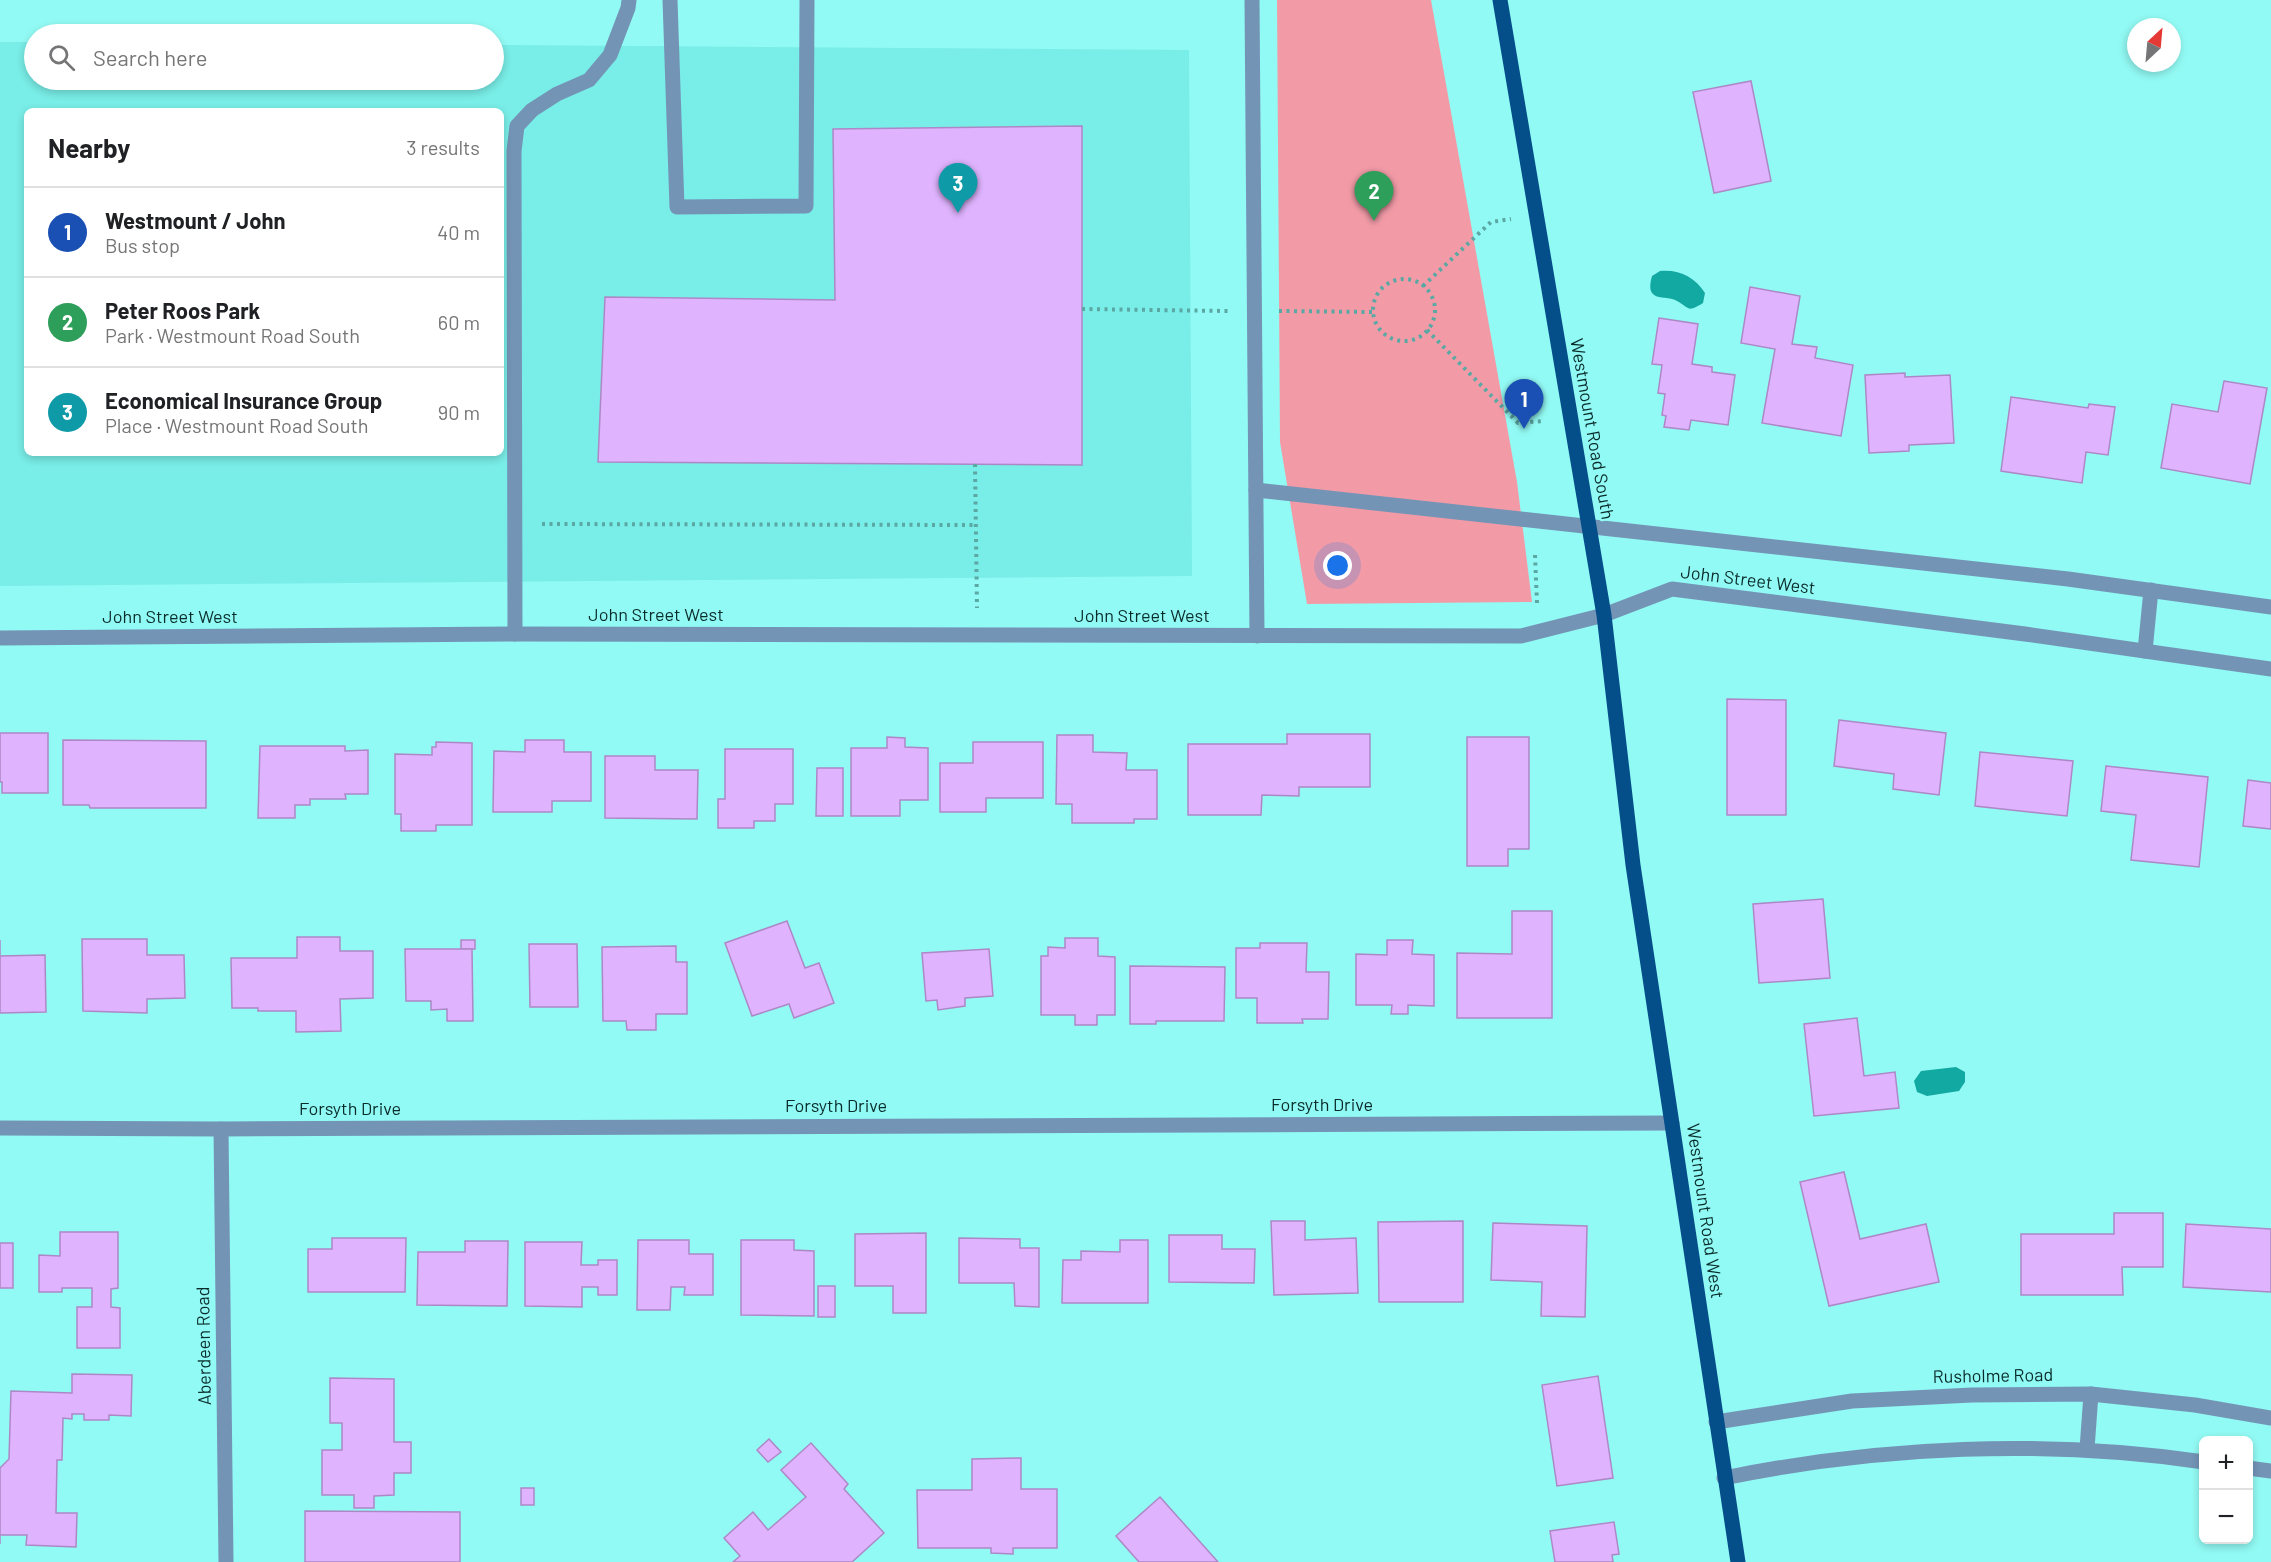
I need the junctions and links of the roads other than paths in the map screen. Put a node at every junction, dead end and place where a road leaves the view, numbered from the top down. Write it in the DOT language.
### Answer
graph roads {
  1 [pos="629,0"];
  2 [pos="670,0"];
  3 [pos="807,0"];
  4 [pos="1252,0"];
  5 [pos="1500,0"];
  6 [pos="1256,490"];
  7 [pos="1588,527"];
  8 [pos="2151,590"];
  9 [pos="2271,607"];
  10 [pos="1604,615"];
  11 [pos="515,634"];
  12 [pos="1257,636"];
  13 [pos="0,638"];
  14 [pos="2145,651"];
  15 [pos="2271,669"];
  16 [pos="1633,866"];
  17 [pos="1672,1123"];
  18 [pos="0,1128"];
  19 [pos="221,1129"];
  20 [pos="2091,1394"];
  21 [pos="2271,1418"];
  22 [pos="1716,1422"];
  23 [pos="2087,1449"];
  24 [pos="2199,1460"];
  25 [pos="2253,1469"];
  26 [pos="2271,1471"];
  27 [pos="1724,1478"];
  28 [pos="226,1562"];
  29 [pos="1738,1562"];
  1 -- 11 [label="street"];
  2 -- 3 [label="street"];
  4 -- 6 [label="street"];
  5 -- 7 [label="main road, Westmount Road South"];
  6 -- 7 [label="street, John Street West"];
  6 -- 12 [label="street"];
  7 -- 8 [label="street, John Street West"];
  7 -- 10 [label="main road, Westmount Road South"];
  8 -- 9 [label="street, John Street West"];
  8 -- 14 [label="street"];
  10 -- 12 [label="street, John Street West"];
  10 -- 14 [label="street, John Street West"];
  10 -- 16 [label="main road, Westmount Road South"];
  11 -- 12 [label="street, John Street West"];
  11 -- 13 [label="street, John Street West"];
  14 -- 15 [label="street, John Street West"];
  16 -- 17 [label="main road, Westmount Road West"];
  17 -- 19 [label="street, Forsyth Drive"];
  17 -- 22 [label="main road, Westmount Road West"];
  18 -- 19 [label="street, Forsyth Drive"];
  19 -- 28 [label="street, Aberdeen Road"];
  20 -- 21 [label="street, Rusholme Road"];
  20 -- 22 [label="street, Rusholme Road"];
  20 -- 23 [label="street"];
  22 -- 27 [label="main road, Westmount Road West"];
  23 -- 24 [label="street"];
  23 -- 27 [label="street"];
  25 -- 26 [label="street"];
  27 -- 29 [label="main road, Westmount Road West"];
}
